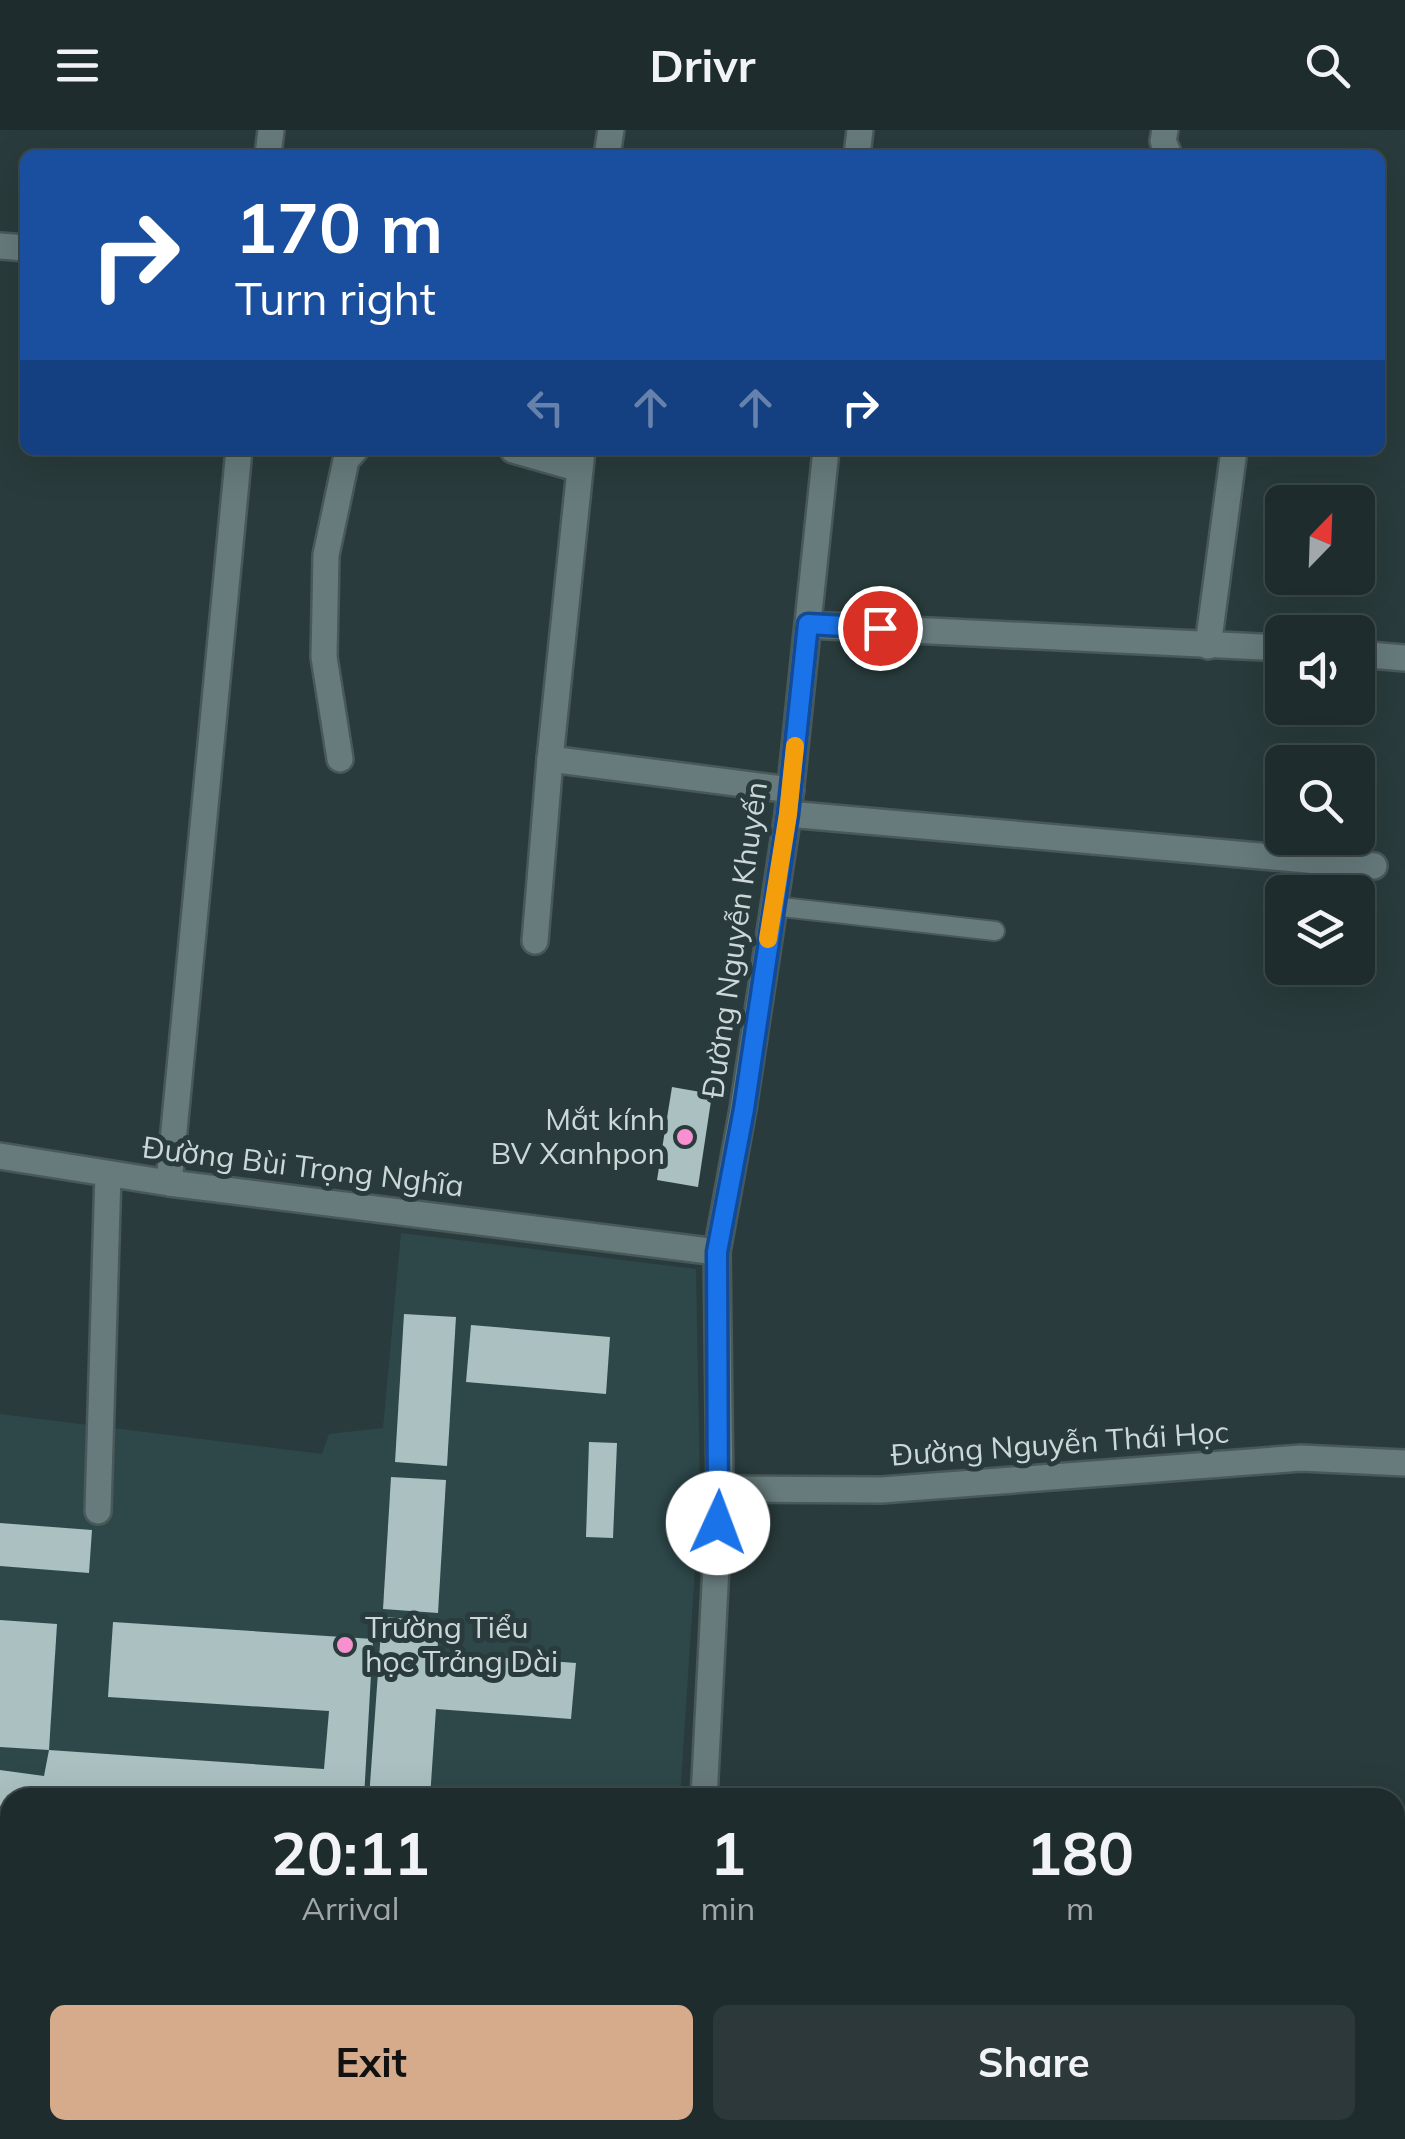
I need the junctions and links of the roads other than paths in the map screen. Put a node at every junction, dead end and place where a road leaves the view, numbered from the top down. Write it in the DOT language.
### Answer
graph roads {
  1 [pos="240,455"];
  2 [pos="350,455"];
  3 [pos="546,455"];
  4 [pos="825,455"];
  5 [pos="1233,455"];
  6 [pos="580,460"];
  7 [pos="808,624"];
  8 [pos="1208,646"];
  9 [pos="1265,648"];
  10 [pos="1375,655"];
  11 [pos="1405,658"];
  12 [pos="340,759"];
  13 [pos="550,759"];
  14 [pos="790,802"];
  15 [pos="1374,866"];
  16 [pos="774,906"];
  17 [pos="995,930"];
  18 [pos="535,942"];
  19 [pos="0,1156"];
  20 [pos="108,1174"];
  21 [pos="169,1183"];
  22 [pos="717,1252"];
  23 [pos="1405,1463"];
  24 [pos="720,1490"];
  25 [pos="98,1511"];
  26 [pos="705,1788"];
  1 -- 21 [label="street"];
  2 -- 12 [label="street"];
  3 -- 6 [label="street"];
  4 -- 7 [label="street, Đường Nguyễn Khuyến"];
  5 -- 8 [label="street"];
  6 -- 13 [label="street"];
  7 -- 8 [label="street"];
  7 -- 14 [label="street, Đường Nguyễn Khuyến"];
  8 -- 9 [label="street"];
  10 -- 11 [label="street"];
  13 -- 14 [label="street"];
  13 -- 18 [label="street"];
  14 -- 15 [label="street"];
  14 -- 16 [label="street, Đường Nguyễn Khuyến"];
  16 -- 17 [label="lane"];
  16 -- 22 [label="street, Đường Nguyễn Khuyến"];
  19 -- 20 [label="street, Đường Bùi Trọng Nghĩa"];
  20 -- 21 [label="street, Đường Bùi Trọng Nghĩa"];
  20 -- 25 [label="street"];
  21 -- 22 [label="street, Đường Bùi Trọng Nghĩa"];
  22 -- 24 [label="street, Đường Nguyễn Khuyến"];
  23 -- 24 [label="street, Đường Nguyễn Thái Học"];
  24 -- 26 [label="street, Đường Nguyễn Khuyến"];
}
